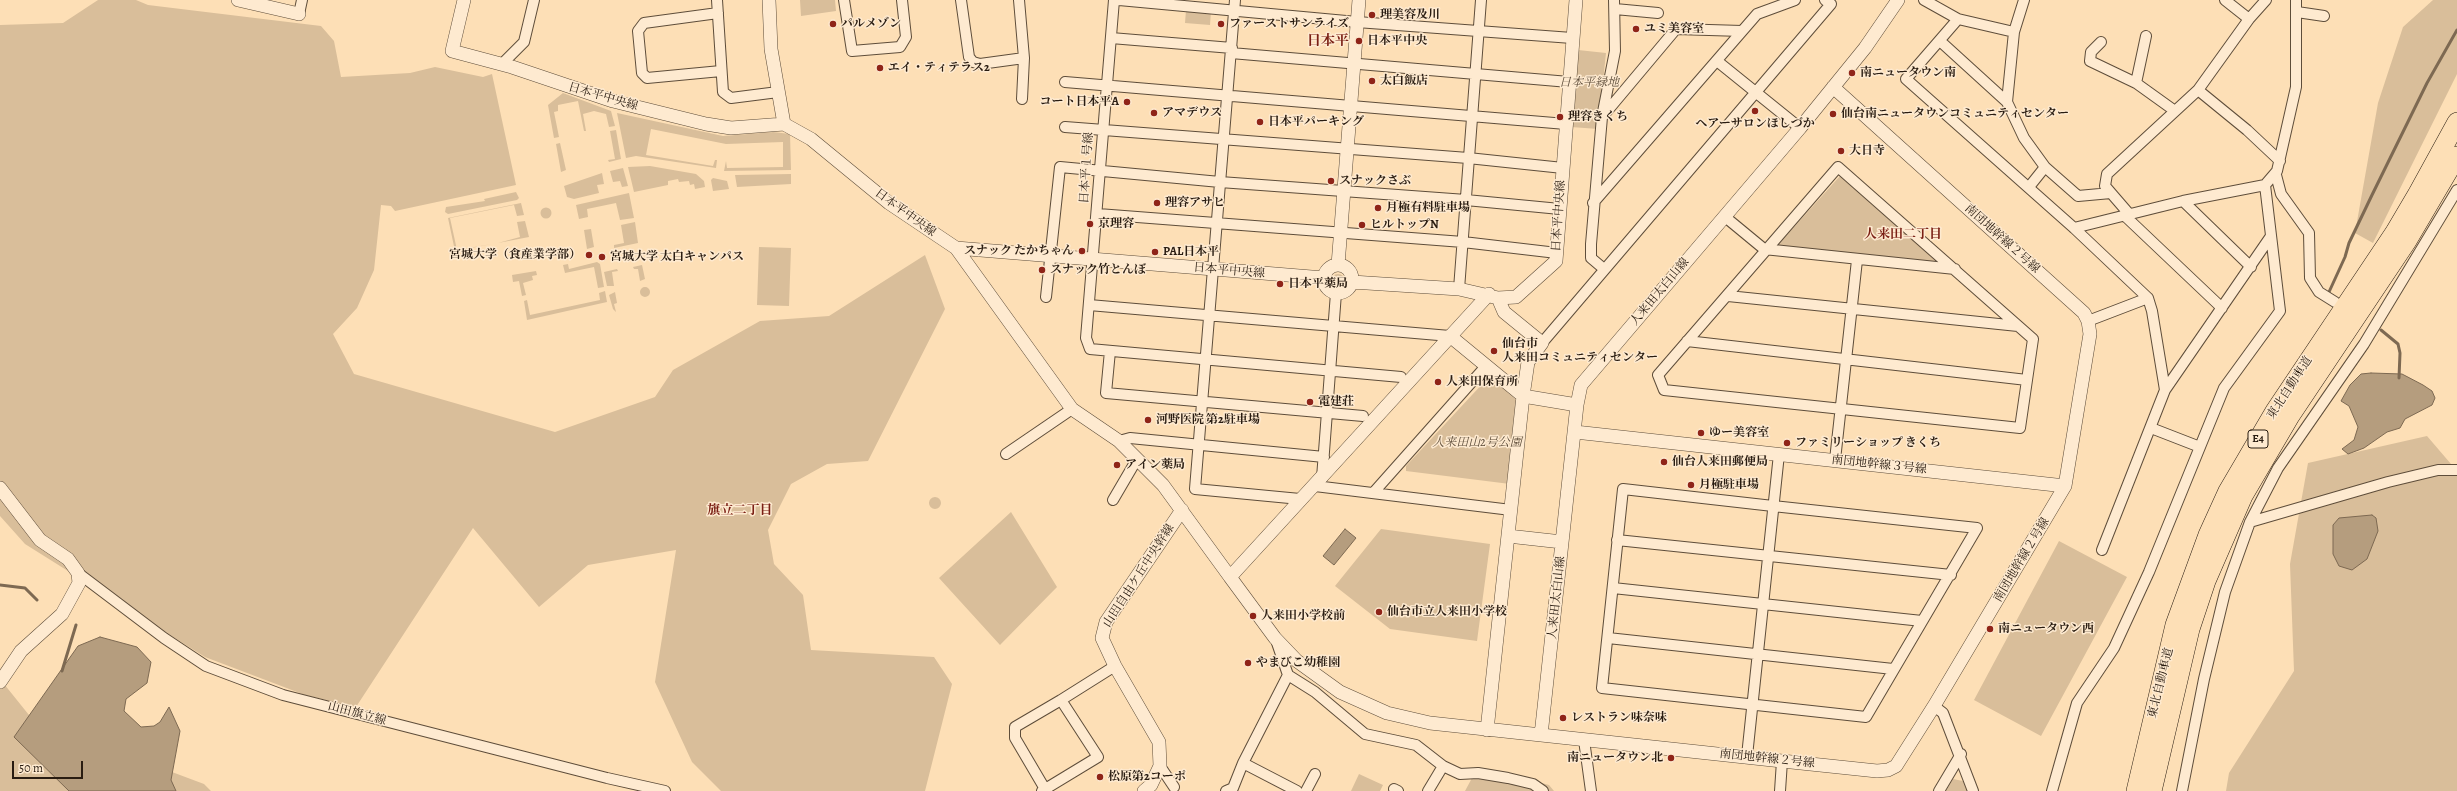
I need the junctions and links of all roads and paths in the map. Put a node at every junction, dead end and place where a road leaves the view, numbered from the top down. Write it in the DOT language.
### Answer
graph roads {
  1 [pos="238,0"];
  2 [pos="302,0"];
  3 [pos="464,0"];
  4 [pos="534,0"];
  5 [pos="717,0"];
  6 [pos="770,0"];
  7 [pos="844,0"];
  8 [pos="902,0"];
  9 [pos="961,0"];
  10 [pos="1019,0"];
  11 [pos="1114,0"];
  12 [pos="1119,0"];
  13 [pos="1359,0"];
  14 [pos="1481,0"];
  15 [pos="1576,0"];
  16 [pos="1794,0"];
  17 [pos="1825,0"];
  18 [pos="1898,0"];
  19 [pos="1924,0"];
  20 [pos="2024,0"];
  21 [pos="2225,0"];
  22 [pos="2266,0"];
  23 [pos="2296,0"];
  24 [pos="1235,5"];
  25 [pos="1615,5"];
  26 [pos="2297,12"];
  27 [pos="1658,13"];
  28 [pos="299,14"];
  29 [pos="718,14"];
  30 [pos="2324,16"];
  31 [pos="1958,19"];
  32 [pos="2250,19"];
  33 [pos="1357,22"];
  34 [pos="1478,30"];
  35 [pos="1742,31"];
  36 [pos="2014,32"];
  37 [pos="2146,36"];
  38 [pos="1111,38"];
  39 [pos="1572,38"];
  40 [pos="1940,42"];
  41 [pos="2101,42"];
  42 [pos="1232,51"];
  43 [pos="1024,58"];
  44 [pos="1717,61"];
  45 [pos="1354,62"];
  46 [pos="507,66"];
  47 [pos="721,71"];
  48 [pos="1476,73"];
  49 [pos="1065,82"];
  50 [pos="1569,82"];
  51 [pos="2136,83"];
  52 [pos="1106,86"];
  53 [pos="1832,88"];
  54 [pos="2198,90"];
  55 [pos="778,92"];
  56 [pos="1756,93"];
  57 [pos="1227,97"];
  58 [pos="1022,99"];
  59 [pos="2007,102"];
  60 [pos="1350,106"];
  61 [pos="2175,111"];
  62 [pos="1472,117"];
  63 [pos="1602,117"];
  64 [pos="2457,122"];
  65 [pos="784,124"];
  66 [pos="1566,124"];
  67 [pos="1065,127"];
  68 [pos="1800,128"];
  69 [pos="1103,130"];
  70 [pos="1223,141"];
  71 [pos="1348,149"];
  72 [pos="2457,156"];
  73 [pos="1468,158"];
  74 [pos="2280,161"];
  75 [pos="2045,167"];
  76 [pos="1563,168"];
  77 [pos="1100,171"];
  78 [pos="2276,176"];
  79 [pos="1220,182"];
  80 [pos="2265,185"];
  81 [pos="2029,187"];
  82 [pos="2457,190"];
  83 [pos="1345,191"];
  84 [pos="2111,193"];
  85 [pos="1466,200"];
  86 [pos="2183,201"];
  87 [pos="1593,204"];
  88 [pos="1560,210"];
  89 [pos="1098,214"];
  90 [pos="2128,215"];
  91 [pos="1724,216"];
  92 [pos="1217,223"];
  93 [pos="2074,228"];
  94 [pos="1341,233"];
  95 [pos="2271,236"];
  96 [pos="1463,242"];
  97 [pos="956,248"];
  98 [pos="1764,249"];
  99 [pos="1557,253"];
  100 [pos="1051,255"];
  101 [pos="1094,259"];
  102 [pos="1857,260"];
  103 [pos="1338,265"];
  104 [pos="2250,267"];
  105 [pos="1604,269"];
  106 [pos="1955,269"];
  107 [pos="1214,270"];
  108 [pos="1324,278"];
  109 [pos="1352,282"];
  110 [pos="1459,289"];
  111 [pos="1336,293"];
  112 [pos="1494,296"];
  113 [pos="1728,296"];
  114 [pos="1046,297"];
  115 [pos="2148,298"];
  116 [pos="2335,302"];
  117 [pos="1089,305"];
  118 [pos="1852,308"];
  119 [pos="2222,308"];
  120 [pos="1210,316"];
  121 [pos="2088,321"];
  122 [pos="1334,326"];
  123 [pos="2018,326"];
  124 [pos="1450,336"];
  125 [pos="1687,341"];
  126 [pos="1542,343"];
  127 [pos="1110,351"];
  128 [pos="1206,359"];
  129 [pos="1846,360"];
  130 [pos="1486,366"];
  131 [pos="1331,370"];
  132 [pos="1401,377"];
  133 [pos="2027,380"];
  134 [pos="2164,390"];
  135 [pos="1523,396"];
  136 [pos="1202,401"];
  137 [pos="1577,405"];
  138 [pos="1072,409"];
  139 [pos="1841,409"];
  140 [pos="1328,412"];
  141 [pos="1364,416"];
  142 [pos="2151,428"];
  143 [pos="1575,432"];
  144 [pos="1119,441"];
  145 [pos="1199,445"];
  146 [pos="2200,447"];
  147 [pos="1006,454"];
  148 [pos="1779,454"];
  149 [pos="1324,457"];
  150 [pos="1137,459"];
  151 [pos="1835,460"];
  152 [pos="2457,470"];
  153 [pos="1319,482"];
  154 [pos="2065,486"];
  155 [pos="0,488"];
  156 [pos="1374,492"];
  157 [pos="1300,499"];
  158 [pos="1113,500"];
  159 [pos="1773,506"];
  160 [pos="1182,510"];
  161 [pos="1511,510"];
  162 [pos="2250,522"];
  163 [pos="1508,536"];
  164 [pos="1617,540"];
  165 [pos="1562,542"];
  166 [pos="2102,550"];
  167 [pos="1768,556"];
  168 [pos="1951,575"];
  169 [pos="1230,577"];
  170 [pos="79,578"];
  171 [pos="1613,588"];
  172 [pos="1763,604"];
  173 [pos="1922,621"];
  174 [pos="1275,638"];
  175 [pos="1608,638"];
  176 [pos="1757,655"];
  177 [pos="1115,666"];
  178 [pos="1892,669"];
  179 [pos="1288,675"];
  180 [pos="0,682"];
  181 [pos="1061,700"];
  182 [pos="1752,704"];
  183 [pos="1934,706"];
  184 [pos="1487,730"];
  185 [pos="1541,735"];
  186 [pos="1584,740"];
  187 [pos="1961,754"];
  188 [pos="1747,756"];
  189 [pos="1782,761"];
  190 [pos="1243,763"];
  191 [pos="1160,766"];
  192 [pos="1443,766"];
  193 [pos="1315,774"];
  194 [pos="1174,787"];
  195 [pos="1044,790"];
  196 [pos="665,791"];
  197 [pos="1144,791"];
  198 [pos="1226,791"];
  199 [pos="1297,791"];
  200 [pos="1306,791"];
  201 [pos="1428,791"];
  202 [pos="1543,791"];
  203 [pos="1591,791"];
  204 [pos="1780,791"];
  205 [pos="1939,791"];
  206 [pos="1973,791"];
  207 [pos="2052,791"];
  208 [pos="2136,791"];
  209 [pos="2152,791"];
  210 [pos="2182,791"];
  1 -- 28 [label="street"];
  2 -- 28 [label="street"];
  3 -- 46 [label="street, 日本平中央線"];
  4 -- 46 [label="street"];
  5 -- 29 [label="street"];
  6 -- 55 [label="street"];
  7 -- 8 [label="street"];
  9 -- 43 [label="street"];
  10 -- 43 [label="street"];
  11 -- 38 [label="street, 日本平１号線"];
  12 -- 24 [label="street"];
  13 -- 33 [label="street"];
  14 -- 34 [label="street"];
  15 -- 39 [label="street, 日本平中央線"];
  16 -- 35 [label="street"];
  17 -- 56 [label="street"];
  18 -- 53 [label="street, 人来田太白山線"];
  19 -- 31 [label="street"];
  20 -- 36 [label="street"];
  21 -- 32 [label="street"];
  22 -- 32 [label="street"];
  23 -- 26 [label="street"];
  24 -- 33 [label="street"];
  24 -- 42 [label="street"];
  25 -- 27 [label="street"];
  25 -- 63 [label="street"];
  26 -- 30 [label="street"];
  26 -- 74 [label="street"];
  29 -- 47 [label="street"];
  29 -- 47 [label="street"];
  31 -- 36 [label="street"];
  31 -- 40 [label="street"];
  32 -- 54 [label="street"];
  33 -- 34 [label="street"];
  33 -- 45 [label="street"];
  34 -- 39 [label="street"];
  34 -- 48 [label="street"];
  35 -- 44 [label="street"];
  35 -- 63 [label="street"];
  36 -- 59 [label="street"];
  37 -- 51 [label="street"];
  38 -- 42 [label="street"];
  38 -- 52 [label="street, 日本平１号線"];
  39 -- 50 [label="street, 日本平中央線"];
  40 -- 59 [label="street"];
  40 -- 81 [label="street"];
  41 -- 51 [label="street"];
  42 -- 45 [label="street"];
  42 -- 57 [label="street"];
  43 -- 58 [label="street"];
  44 -- 56 [label="street"];
  44 -- 87 [label="street"];
  45 -- 48 [label="street"];
  45 -- 60 [label="street"];
  46 -- 65 [label="street, 日本平中央線"];
  47 -- 55 [label="street"];
  48 -- 50 [label="street"];
  48 -- 62 [label="street"];
  49 -- 52 [label="street"];
  50 -- 66 [label="street, 日本平中央線"];
  51 -- 61 [label="street"];
  52 -- 57 [label="street"];
  52 -- 69 [label="street, 日本平１号線"];
  53 -- 68 [label="street, 人来田太白山線"];
  53 -- 121 [label="street, 南団地幹線２号線"];
  54 -- 61 [label="street"];
  54 -- 74 [label="street"];
  55 -- 65 [label="street"];
  56 -- 68 [label="street"];
  56 -- 105 [label="street"];
  57 -- 60 [label="street"];
  57 -- 70 [label="street"];
  59 -- 75 [label="street"];
  60 -- 62 [label="street"];
  60 -- 71 [label="street"];
  61 -- 84 [label="street"];
  62 -- 66 [label="street"];
  62 -- 73 [label="street"];
  63 -- 87 [label="street"];
  64 -- 208 [label="highway, 東北自動車道 / E4"];
  65 -- 97 [label="street, 日本平中央線"];
  66 -- 76 [label="street, 日本平中央線"];
  67 -- 69 [label="street"];
  68 -- 91 [label="street, 人来田太白山線"];
  69 -- 70 [label="street"];
  69 -- 77 [label="street, 日本平１号線"];
  70 -- 71 [label="street"];
  70 -- 79 [label="street"];
  71 -- 73 [label="street"];
  71 -- 83 [label="street"];
  72 -- 209 [label="highway, 東北自動車道 / E4"];
  73 -- 76 [label="street"];
  73 -- 85 [label="street"];
  74 -- 78 [label="street"];
  75 -- 81 [label="street"];
  75 -- 84 [label="street"];
  76 -- 88 [label="street, 日本平中央線"];
  77 -- 79 [label="street"];
  77 -- 89 [label="street, 日本平１号線"];
  77 -- 100 [label="street"];
  78 -- 80 [label="street"];
  78 -- 116 [label="street"];
  79 -- 83 [label="street"];
  79 -- 92 [label="street"];
  80 -- 86 [label="street"];
  80 -- 95 [label="street"];
  81 -- 93 [label="street"];
  82 -- 162 [label="street"];
  83 -- 85 [label="street"];
  83 -- 94 [label="street"];
  84 -- 90 [label="street"];
  85 -- 88 [label="street"];
  85 -- 96 [label="street"];
  86 -- 90 [label="street"];
  86 -- 104 [label="street"];
  87 -- 105 [label="street"];
  88 -- 99 [label="street, 日本平中央線"];
  89 -- 92 [label="street"];
  89 -- 101 [label="street, 日本平１号線"];
  90 -- 93 [label="street"];
  90 -- 119 [label="street"];
  91 -- 98 [label="street"];
  91 -- 137 [label="street, 人来田太白山線"];
  92 -- 94 [label="street"];
  92 -- 107 [label="street"];
  93 -- 115 [label="street"];
  94 -- 96 [label="street"];
  94 -- 103 [label="street"];
  95 -- 104 [label="street"];
  95 -- 146 [label="street"];
  96 -- 99 [label="street"];
  96 -- 110 [label="street"];
  97 -- 100 [label="street, 日本平中央線"];
  97 -- 138 [label="street, 南団地幹線２号線"];
  98 -- 102 [label="street"];
  98 -- 106 [label="street"];
  98 -- 113 [label="street"];
  99 -- 112 [label="street, 日本平中央線"];
  100 -- 101 [label="street, 日本平中央線"];
  100 -- 114 [label="street"];
  101 -- 107 [label="street, 日本平中央線"];
  101 -- 117 [label="street, 日本平１号線"];
  102 -- 106 [label="street"];
  102 -- 118 [label="street"];
  103 -- 108 [label="street"];
  103 -- 109 [label="street"];
  104 -- 119 [label="street"];
  105 -- 126 [label="street"];
  106 -- 123 [label="street"];
  107 -- 108 [label="street, 日本平中央線"];
  107 -- 120 [label="street"];
  108 -- 111 [label="street"];
  109 -- 110 [label="street, 日本平中央線"];
  109 -- 111 [label="street"];
  110 -- 112 [label="street, 日本平中央線"];
  111 -- 122 [label="street"];
  112 -- 124 [label="street"];
  112 -- 126 [label="street"];
  113 -- 118 [label="street"];
  113 -- 125 [label="street"];
  115 -- 121 [label="street"];
  115 -- 134 [label="street"];
  117 -- 120 [label="street"];
  117 -- 127 [label="street, 日本平１号線"];
  118 -- 123 [label="street"];
  118 -- 129 [label="street"];
  119 -- 134 [label="street"];
  120 -- 122 [label="street"];
  120 -- 128 [label="street"];
  121 -- 154 [label="street, 南団地幹線２号線"];
  122 -- 124 [label="street"];
  122 -- 131 [label="street"];
  123 -- 133 [label="street"];
  124 -- 130 [label="street"];
  124 -- 153 [label="street"];
  125 -- 129 [label="street"];
  125 -- 139 [label="street"];
  126 -- 135 [label="street"];
  127 -- 128 [label="street"];
  127 -- 136 [label="street"];
  128 -- 131 [label="street"];
  128 -- 136 [label="street"];
  129 -- 133 [label="street"];
  129 -- 139 [label="street"];
  130 -- 135 [label="street"];
  130 -- 156 [label="street"];
  131 -- 132 [label="street"];
  131 -- 140 [label="street"];
  133 -- 139 [label="street"];
  134 -- 142 [label="street"];
  135 -- 137 [label="street"];
  135 -- 161 [label="street"];
  136 -- 140 [label="street"];
  136 -- 145 [label="street"];
  137 -- 143 [label="street, 人来田太白山線"];
  138 -- 144 [label="street, 南団地幹線２号線"];
  138 -- 147 [label="street"];
  139 -- 151 [label="street"];
  140 -- 141 [label="street"];
  140 -- 149 [label="street"];
  142 -- 146 [label="street"];
  142 -- 166 [label="street"];
  143 -- 148 [label="street, 南団地幹線３号線"];
  143 -- 165 [label="street, 人来田太白山線"];
  144 -- 145 [label="street"];
  144 -- 150 [label="street, 南団地幹線２号線"];
  145 -- 149 [label="street"];
  145 -- 157 [label="street"];
  146 -- 207 [label="street"];
  148 -- 151 [label="street, 南団地幹線３号線"];
  148 -- 159 [label="street"];
  149 -- 153 [label="street"];
  150 -- 158 [label="street"];
  150 -- 160 [label="street, 南団地幹線２号線"];
  151 -- 154 [label="street, 南団地幹線３号線"];
  152 -- 162 [label="street"];
  153 -- 156 [label="street"];
  153 -- 157 [label="street"];
  154 -- 183 [label="street, 南団地幹線２号線"];
  155 -- 170 [label="street, 山田旗立線"];
  156 -- 161 [label="street"];
  157 -- 169 [label="street"];
  159 -- 164 [label="street"];
  159 -- 167 [label="street"];
  159 -- 168 [label="street"];
  160 -- 169 [label="street, 南団地幹線２号線"];
  160 -- 177 [label="street, 山田自由ケ丘中央幹線"];
  161 -- 163 [label="street"];
  162 -- 210 [label="street"];
  163 -- 165 [label="street"];
  163 -- 184 [label="street"];
  164 -- 167 [label="street"];
  164 -- 171 [label="street"];
  165 -- 185 [label="street, 人来田太白山線"];
  167 -- 168 [label="street"];
  167 -- 172 [label="street"];
  168 -- 173 [label="street"];
  169 -- 174 [label="street, 南団地幹線２号線"];
  170 -- 180 [label="street"];
  170 -- 196 [label="street, 山田旗立線"];
  171 -- 172 [label="street"];
  171 -- 175 [label="street"];
  172 -- 173 [label="street"];
  172 -- 176 [label="street"];
  173 -- 178 [label="street"];
  174 -- 179 [label="street"];
  174 -- 184 [label="street, 南団地幹線２号線"];
  175 -- 176 [label="street"];
  175 -- 182 [label="street"];
  176 -- 178 [label="street"];
  176 -- 182 [label="street"];
  177 -- 181 [label="street"];
  177 -- 191 [label="street, 山田自由ケ丘中央幹線"];
  178 -- 182 [label="street"];
  179 -- 190 [label="street"];
  179 -- 192 [label="street"];
  181 -- 195 [label="street"];
  181 -- 195 [label="street"];
  182 -- 188 [label="street"];
  183 -- 187 [label="street"];
  183 -- 189 [label="street, 南団地幹線２号線"];
  184 -- 185 [label="street, 南団地幹線２号線"];
  185 -- 186 [label="street, 南団地幹線２号線"];
  186 -- 188 [label="street, 南団地幹線２号線"];
  186 -- 203 [label="street"];
  187 -- 205 [label="street"];
  187 -- 206 [label="street"];
  188 -- 189 [label="street, 南団地幹線２号線"];
  189 -- 204 [label="street"];
  190 -- 198 [label="street"];
  190 -- 199 [label="street"];
  191 -- 194 [label="street"];
  191 -- 197 [label="street"];
  192 -- 201 [label="street"];
  192 -- 202 [label="street"];
  193 -- 200 [label="street"];
}
